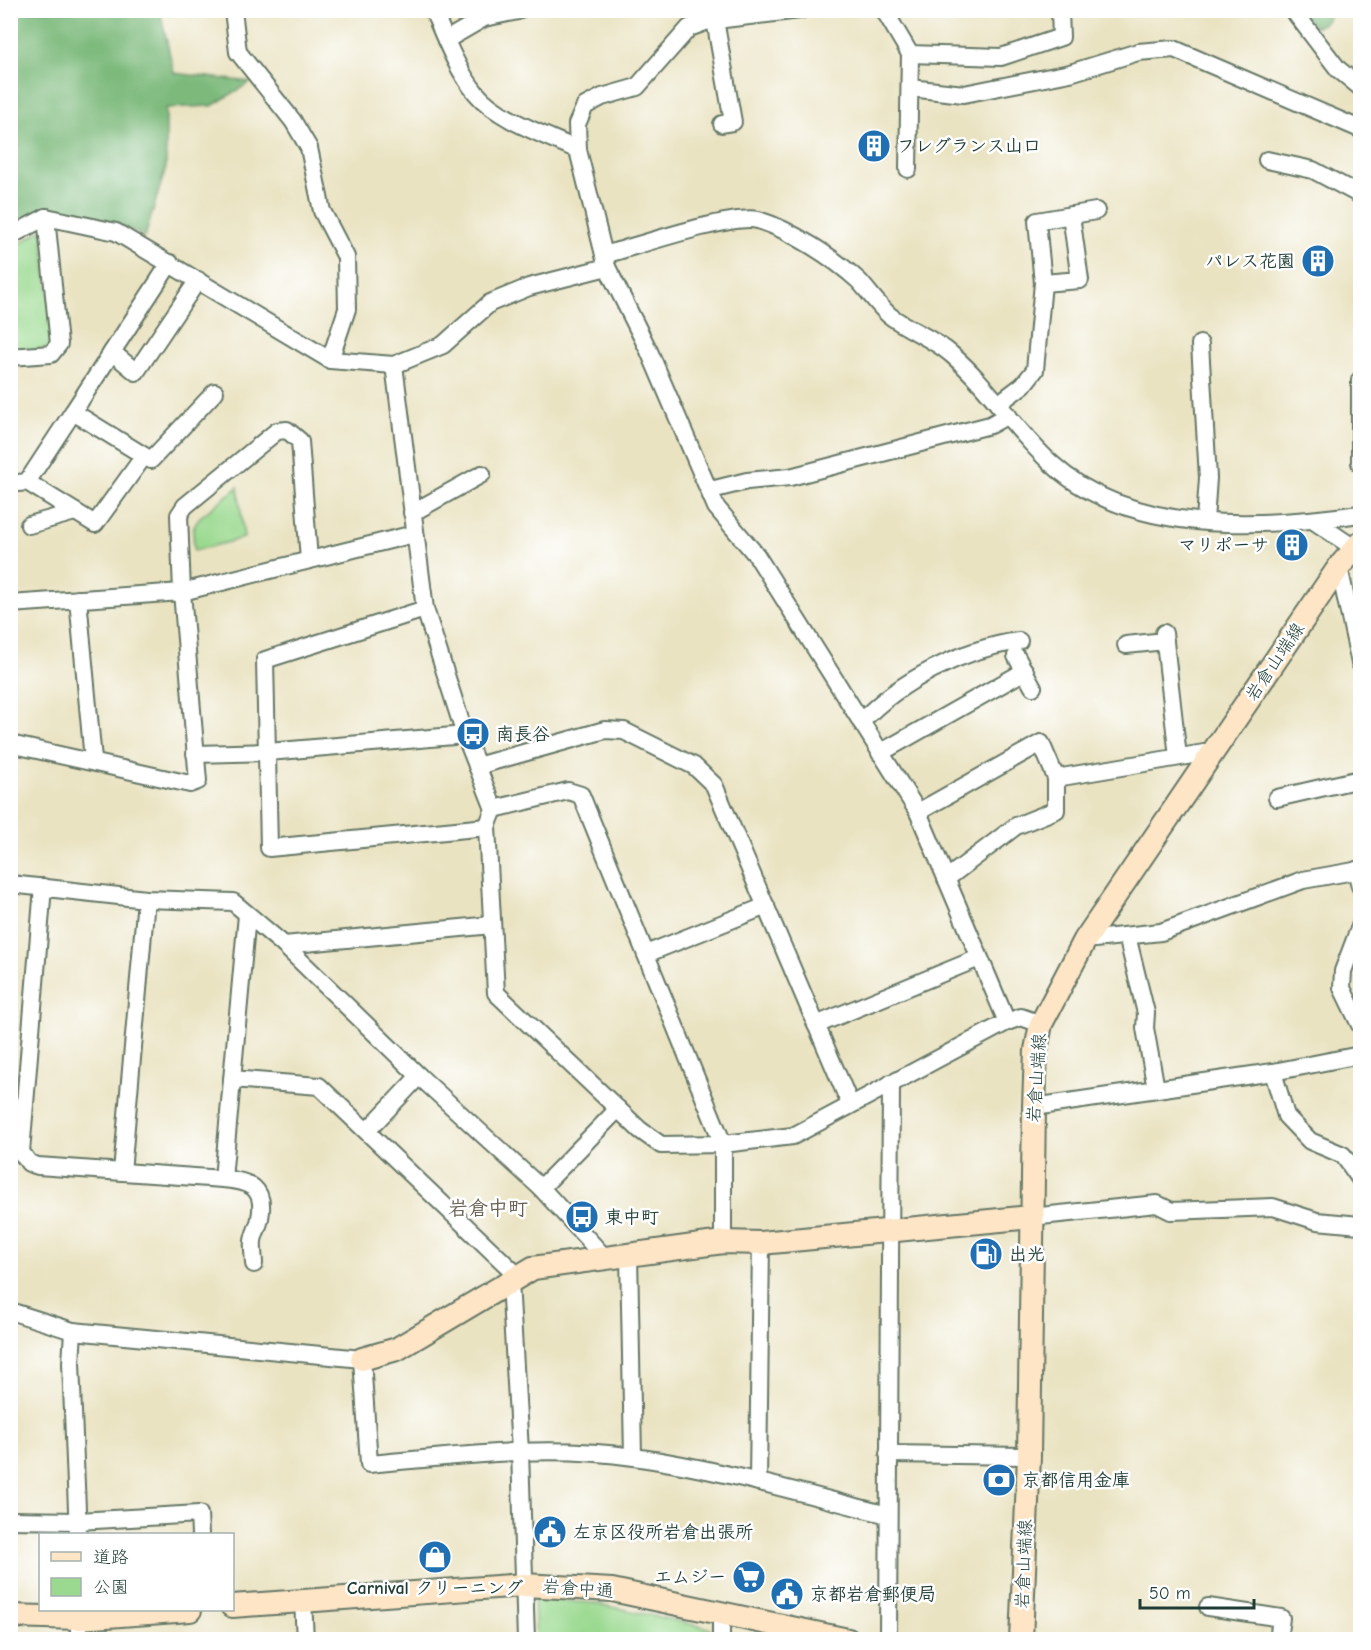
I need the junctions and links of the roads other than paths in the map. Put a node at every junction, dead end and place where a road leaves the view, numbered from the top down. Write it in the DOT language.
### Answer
graph roads {
  1 [pos="233,10"];
  2 [pos="433,10"];
  3 [pos="800,10"];
  4 [pos="884,10"];
  5 [pos="1060,10"];
  6 [pos="1293,10"];
  7 [pos="518,11"];
  8 [pos="716,20"];
  9 [pos="446,40"];
  10 [pos="910,54"];
  11 [pos="1360,87"];
  12 [pos="910,88"];
  13 [pos="722,124"];
  14 [pos="1360,129"];
  15 [pos="578,150"];
  16 [pos="1274,166"];
  17 [pos="908,169"];
  18 [pos="1360,195"];
  19 [pos="1096,212"];
  20 [pos="1071,215"];
  21 [pos="46,217"];
  22 [pos="10,236"];
  23 [pos="605,261"];
  24 [pos="170,262"];
  25 [pos="198,280"];
  26 [pos="1043,283"];
  27 [pos="1200,344"];
  28 [pos="112,352"];
  29 [pos="10,357"];
  30 [pos="330,360"];
  31 [pos="394,365"];
  32 [pos="1360,380"];
  33 [pos="215,392"];
  34 [pos="1003,409"];
  35 [pos="1360,411"];
  36 [pos="73,412"];
  37 [pos="144,456"];
  38 [pos="1360,463"];
  39 [pos="482,474"];
  40 [pos="19,483"];
  41 [pos="711,490"];
  42 [pos="75,512"];
  43 [pos="412,513"];
  44 [pos="1360,514"];
  45 [pos="1205,521"];
  46 [pos="1314,521"];
  47 [pos="29,525"];
  48 [pos="414,534"];
  49 [pos="1358,545"];
  50 [pos="309,560"];
  51 [pos="1339,567"];
  52 [pos="182,592"];
  53 [pos="78,599"];
  54 [pos="10,604"];
  55 [pos="425,609"];
  56 [pos="1126,645"];
  57 [pos="1020,656"];
  58 [pos="1360,663"];
  59 [pos="1033,687"];
  60 [pos="861,722"];
  61 [pos="465,735"];
  62 [pos="10,744"];
  63 [pos="1216,751"];
  64 [pos="268,752"];
  65 [pos="880,753"];
  66 [pos="195,754"];
  67 [pos="1178,757"];
  68 [pos="93,760"];
  69 [pos="477,766"];
  70 [pos="1056,778"];
  71 [pos="1360,779"];
  72 [pos="1277,798"];
  73 [pos="494,809"];
  74 [pos="918,812"];
  75 [pos="487,827"];
  76 [pos="1359,875"];
  77 [pos="946,879"];
  78 [pos="10,884"];
  79 [pos="43,887"];
  80 [pos="146,899"];
  81 [pos="766,906"];
  82 [pos="248,915"];
  83 [pos="492,925"];
  84 [pos="1360,926"];
  85 [pos="1128,936"];
  86 [pos="1085,940"];
  87 [pos="284,945"];
  88 [pos="646,954"];
  89 [pos="979,957"];
  90 [pos="1007,1022"];
  91 [pos="1041,1024"];
  92 [pos="816,1025"];
  93 [pos="1360,1025"];
  94 [pos="1360,1035"];
  95 [pos="1358,1055"];
  96 [pos="1273,1072"];
  97 [pos="419,1076"];
  98 [pos="232,1079"];
  99 [pos="891,1083"];
  100 [pos="1156,1089"];
  101 [pos="850,1104"];
  102 [pos="1034,1107"];
  103 [pos="618,1109"];
  104 [pos="367,1131"];
  105 [pos="723,1144"];
  106 [pos="122,1172"];
  107 [pos="223,1179"];
  108 [pos="1360,1179"];
  109 [pos="541,1188"];
  110 [pos="1031,1217"];
  111 [pos="1360,1226"];
  112 [pos="889,1231"];
  113 [pos="723,1242"];
  114 [pos="762,1243"];
  115 [pos="629,1255"];
  116 [pos="605,1258"];
  117 [pos="254,1264"];
  118 [pos="515,1279"];
  119 [pos="10,1311"];
  120 [pos="73,1332"];
  121 [pos="362,1359"];
  122 [pos="520,1451"];
  123 [pos="888,1454"];
  124 [pos="633,1456"];
  125 [pos="1029,1456"];
  126 [pos="758,1482"];
  127 [pos="888,1515"];
  128 [pos="10,1520"];
  129 [pos="78,1528"];
  130 [pos="200,1533"];
  131 [pos="524,1585"];
  132 [pos="303,1600"];
  133 [pos="234,1606"];
  134 [pos="1208,1607"];
  135 [pos="181,1611"];
  136 [pos="721,1614"];
  137 [pos="10,1616"];
  138 [pos="79,1622"];
  139 [pos="305,1640"];
  140 [pos="526,1640"];
  141 [pos="721,1640"];
  142 [pos="848,1640"];
  143 [pos="888,1640"];
  144 [pos="1021,1640"];
  145 [pos="1278,1640"];
  1 -- 30 [label="street"];
  2 -- 9 [label="street"];
  3 -- 8 [label="street"];
  4 -- 10 [label="street"];
  5 -- 10 [label="street"];
  6 -- 11 [label="street"];
  7 -- 9 [label="street"];
  8 -- 13 [label="street"];
  8 -- 15 [label="street"];
  9 -- 15 [label="street"];
  10 -- 12 [label="street"];
  12 -- 14 [label="street"];
  12 -- 17 [label="street"];
  15 -- 23 [label="street"];
  16 -- 18 [label="street"];
  19 -- 20 [label="street"];
  20 -- 26 [label="street"];
  20 -- 26 [label="street"];
  21 -- 22 [label="street"];
  21 -- 24 [label="street"];
  21 -- 29 [label="street"];
  23 -- 31 [label="street"];
  23 -- 34 [label="street"];
  23 -- 41 [label="street"];
  24 -- 25 [label="street"];
  24 -- 28 [label="street"];
  25 -- 28 [label="street"];
  25 -- 30 [label="street"];
  26 -- 34 [label="street"];
  27 -- 45 [label="street"];
  28 -- 36 [label="street"];
  30 -- 31 [label="street"];
  31 -- 43 [label="street"];
  32 -- 35 [label="street"];
  33 -- 37 [label="street"];
  34 -- 41 [label="street"];
  34 -- 45 [label="street"];
  35 -- 38 [label="street"];
  36 -- 37 [label="street"];
  36 -- 40 [label="street"];
  37 -- 42 [label="street"];
  39 -- 43 [label="street"];
  40 -- 42 [label="street"];
  41 -- 60 [label="street"];
  42 -- 47 [label="street"];
  43 -- 48 [label="street"];
  44 -- 46 [label="street"];
  45 -- 46 [label="street"];
  46 -- 49 [label="street"];
  48 -- 50 [label="street"];
  48 -- 55 [label="street"];
  49 -- 51 [label="street, 岩倉山端線"];
  50 -- 52 [label="street"];
  50 -- 52 [label="street"];
  51 -- 58 [label="street"];
  51 -- 63 [label="street, 岩倉山端線"];
  52 -- 53 [label="street"];
  52 -- 66 [label="street"];
  53 -- 54 [label="street"];
  53 -- 68 [label="street"];
  55 -- 61 [label="street"];
  55 -- 64 [label="street"];
  56 -- 67 [label="street"];
  57 -- 59 [label="street"];
  57 -- 60 [label="street"];
  57 -- 65 [label="street"];
  60 -- 65 [label="street"];
  61 -- 64 [label="street"];
  61 -- 69 [label="street"];
  62 -- 68 [label="street"];
  63 -- 67 [label="street"];
  63 -- 86 [label="street, 岩倉山端線"];
  64 -- 66 [label="street"];
  64 -- 75 [label="street"];
  65 -- 74 [label="street"];
  66 -- 68 [label="street"];
  67 -- 70 [label="street"];
  69 -- 73 [label="street"];
  69 -- 81 [label="street"];
  70 -- 74 [label="street"];
  70 -- 77 [label="street"];
  71 -- 72 [label="street"];
  73 -- 75 [label="street"];
  73 -- 88 [label="street"];
  74 -- 77 [label="street"];
  75 -- 83 [label="street"];
  76 -- 85 [label="street"];
  77 -- 89 [label="street"];
  78 -- 79 [label="street"];
  79 -- 80 [label="street"];
  79 -- 106 [label="street"];
  80 -- 82 [label="street"];
  80 -- 106 [label="street"];
  81 -- 88 [label="street"];
  81 -- 92 [label="street"];
  82 -- 87 [label="street"];
  82 -- 98 [label="street"];
  83 -- 87 [label="street"];
  83 -- 103 [label="street"];
  84 -- 93 [label="street"];
  85 -- 86 [label="street"];
  85 -- 100 [label="street"];
  86 -- 91 [label="street, 岩倉山端線"];
  87 -- 97 [label="street"];
  88 -- 105 [label="street"];
  89 -- 90 [label="street"];
  89 -- 92 [label="street"];
  90 -- 91 [label="street"];
  90 -- 99 [label="street"];
  91 -- 102 [label="street, 岩倉山端線"];
  92 -- 101 [label="street"];
  94 -- 95 [label="street"];
  95 -- 96 [label="street"];
  96 -- 100 [label="street"];
  96 -- 108 [label="street"];
  97 -- 104 [label="street"];
  97 -- 109 [label="street"];
  98 -- 104 [label="street"];
  98 -- 107 [label="street"];
  99 -- 101 [label="street"];
  99 -- 112 [label="street"];
  100 -- 102 [label="street"];
  101 -- 105 [label="street"];
  102 -- 110 [label="street, 岩倉山端線"];
  103 -- 105 [label="street"];
  103 -- 109 [label="street"];
  104 -- 118 [label="street"];
  105 -- 113 [label="street"];
  106 -- 107 [label="street"];
  107 -- 117 [label="street"];
  109 -- 116 [label="street"];
  110 -- 111 [label="street"];
  110 -- 112 [label="street"];
  110 -- 125 [label="street, 岩倉山端線"];
  112 -- 114 [label="street"];
  112 -- 123 [label="street"];
  113 -- 114 [label="street"];
  113 -- 115 [label="street"];
  114 -- 126 [label="street"];
  115 -- 116 [label="street"];
  115 -- 124 [label="street"];
  116 -- 118 [label="street"];
  118 -- 121 [label="street"];
  118 -- 122 [label="street"];
  119 -- 120 [label="street"];
  120 -- 121 [label="street"];
  120 -- 129 [label="street"];
  121 -- 122 [label="street"];
  122 -- 124 [label="street"];
  122 -- 131 [label="street"];
  123 -- 125 [label="street"];
  123 -- 127 [label="street"];
  124 -- 126 [label="street"];
  125 -- 144 [label="street, 岩倉山端線"];
  126 -- 127 [label="street"];
  127 -- 143 [label="street"];
  128 -- 129 [label="street"];
  129 -- 130 [label="street"];
  131 -- 132 [label="street, 岩倉中通"];
  131 -- 136 [label="street, 岩倉中通"];
  131 -- 140 [label="street"];
  132 -- 133 [label="street, 岩倉中通"];
  132 -- 139 [label="street"];
  134 -- 145 [label="street"];
  135 -- 138 [label="street"];
  136 -- 141 [label="street"];
  136 -- 142 [label="street, 岩倉中通"];
  137 -- 138 [label="street"];
}
